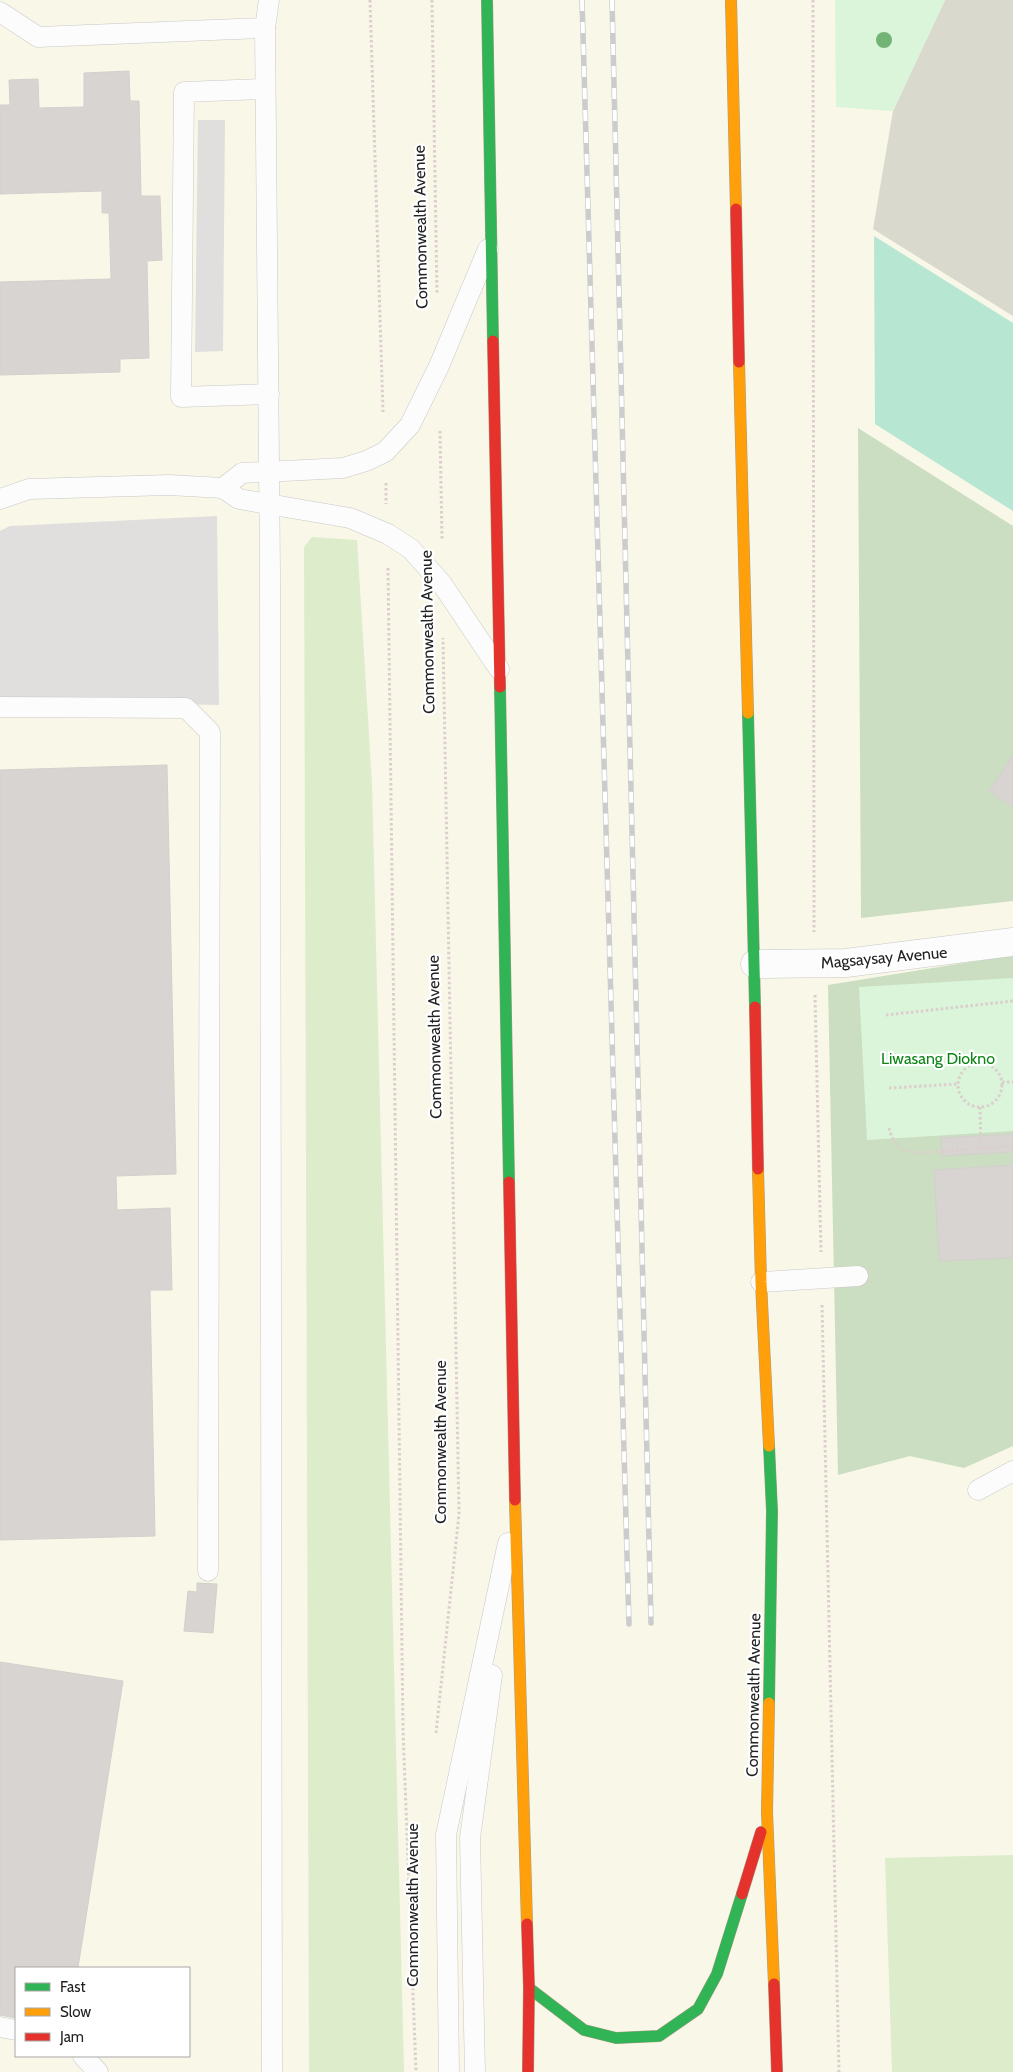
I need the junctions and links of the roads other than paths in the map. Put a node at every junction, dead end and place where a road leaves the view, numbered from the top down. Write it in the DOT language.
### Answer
graph roads {
  1 [pos="269,0"];
  2 [pos="488,0"];
  3 [pos="731,0"];
  4 [pos="0,12"];
  5 [pos="264,28"];
  6 [pos="265,89"];
  7 [pos="492,240"];
  8 [pos="268,394"];
  9 [pos="270,471"];
  10 [pos="222,488"];
  11 [pos="0,499"];
  12 [pos="269,505"];
  13 [pos="499,669"];
  14 [pos="0,707"];
  15 [pos="1013,942"];
  16 [pos="755,964"];
  17 [pos="858,1276"];
  18 [pos="762,1282"];
  19 [pos="1013,1471"];
  20 [pos="978,1490"];
  21 [pos="514,1514"];
  22 [pos="208,1571"];
  23 [pos="767,1812"];
  24 [pos="529,1988"];
  25 [pos="0,2027"];
  26 [pos="15,2030"];
  27 [pos="84,2057"];
  28 [pos="98,2072"];
  29 [pos="272,2072"];
  30 [pos="449,2072"];
  31 [pos="475,2072"];
  32 [pos="528,2072"];
  33 [pos="777,2072"];
  1 -- 5 [label="lane"];
  2 -- 7 [label="main road"];
  3 -- 16 [label="main road, Commonwealth Avenue"];
  4 -- 5 [label="lane"];
  5 -- 6 [label="lane"];
  6 -- 8 [label="lane"];
  6 -- 8 [label="lane"];
  7 -- 9 [label="lane"];
  7 -- 13 [label="main road"];
  8 -- 9 [label="lane"];
  9 -- 10 [label="lane"];
  9 -- 12 [label="lane"];
  10 -- 11 [label="lane"];
  10 -- 12 [label="lane"];
  12 -- 13 [label="lane"];
  12 -- 29 [label="lane"];
  13 -- 21 [label="main road"];
  14 -- 22 [label="lane"];
  15 -- 16 [label="street, Magsaysay Avenue"];
  16 -- 18 [label="main road, Commonwealth Avenue"];
  17 -- 18 [label="lane"];
  18 -- 23 [label="main road, Commonwealth Avenue"];
  19 -- 20 [label="lane"];
  21 -- 24 [label="main road"];
  21 -- 30 [label="lane"];
  21 -- 31 [label="lane"];
  23 -- 24 [label="main road"];
  23 -- 33 [label="main road, Commonwealth Avenue"];
  24 -- 32 [label="main road"];
  25 -- 26 [label="lane"];
  27 -- 28 [label="lane"];
}
